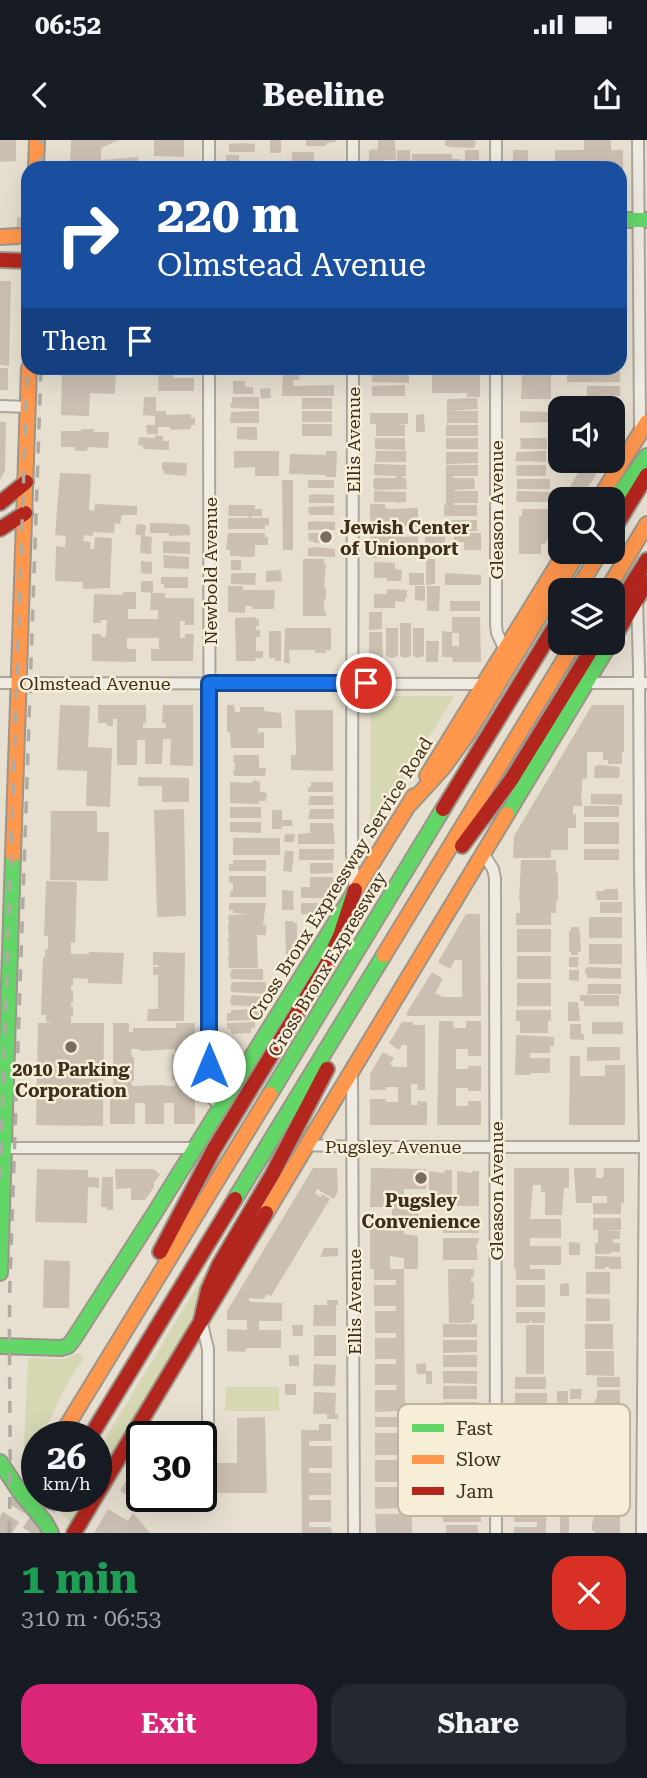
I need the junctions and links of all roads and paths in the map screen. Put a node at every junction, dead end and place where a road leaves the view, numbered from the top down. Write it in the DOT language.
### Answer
graph roads {
  1 [pos="37,140"];
  2 [pos="209,140"];
  3 [pos="353,140"];
  4 [pos="496,140"];
  5 [pos="638,140"];
  6 [pos="36,161"];
  7 [pos="209,161"];
  8 [pos="353,161"];
  9 [pos="496,161"];
  10 [pos="643,220"];
  11 [pos="18,236"];
  12 [pos="0,237"];
  13 [pos="0,260"];
  14 [pos="21,261"];
  15 [pos="29,375"];
  16 [pos="209,375"];
  17 [pos="353,375"];
  18 [pos="496,375"];
  19 [pos="0,406"];
  20 [pos="28,407"];
  21 [pos="644,427"];
  22 [pos="647,456"];
  23 [pos="647,475"];
  24 [pos="26,482"];
  25 [pos="606,487"];
  26 [pos="624,487"];
  27 [pos="0,503"];
  28 [pos="625,511"];
  29 [pos="24,513"];
  30 [pos="647,524"];
  31 [pos="0,529"];
  32 [pos="647,561"];
  33 [pos="558,564"];
  34 [pos="571,564"];
  35 [pos="614,578"];
  36 [pos="647,582"];
  37 [pos="625,595"];
  38 [pos="637,599"];
  39 [pos="625,619"];
  40 [pos="548,638"];
  41 [pos="505,650"];
  42 [pos="567,655"];
  43 [pos="588,655"];
  44 [pos="604,655"];
  45 [pos="0,683"];
  46 [pos="19,683"];
  47 [pos="209,683"];
  48 [pos="353,683"];
  49 [pos="587,683"];
  50 [pos="643,683"];
  51 [pos="484,684"];
  52 [pos="410,804"];
  53 [pos="483,853"];
  54 [pos="355,890"];
  55 [pos="415,904"];
  56 [pos="370,977"];
  57 [pos="352,1071"];
  58 [pos="221,1106"];
  59 [pos="307,1145"];
  60 [pos="496,1146"];
  61 [pos="352,1147"];
  62 [pos="646,1147"];
  63 [pos="2,1148"];
  64 [pos="195,1148"];
  65 [pos="0,1273"];
  66 [pos="201,1320"];
  67 [pos="0,1346"];
  68 [pos="496,1404"];
  69 [pos="76,1412"];
  70 [pos="70,1421"];
  71 [pos="100,1421"];
  72 [pos="208,1421"];
  73 [pos="0,1462"];
  74 [pos="112,1469"];
  75 [pos="86,1512"];
  76 [pos="51,1533"];
  77 [pos="74,1533"];
  78 [pos="354,1533"];
  79 [pos="642,1533"];
  1 -- 6 [label="main road"];
  2 -- 7 [label="street"];
  3 -- 8 [label="street"];
  4 -- 9 [label="street"];
  5 -- 10 [label="street"];
  10 -- 21 [label="street"];
  11 -- 12 [label="main road"];
  13 -- 14 [label="main road"];
  15 -- 20 [label="main road"];
  16 -- 47 [label="street, Newbold Avenue"];
  17 -- 48 [label="street, Ellis Avenue"];
  18 -- 41 [label="street, Gleason Avenue"];
  19 -- 20 [label="street"];
  20 -- 24 [label="main road"];
  21 -- 25 [label="main road"];
  22 -- 26 [label="main road"];
  23 -- 28 [label="main road"];
  24 -- 27 [label="main road"];
  24 -- 29 [label="main road"];
  29 -- 31 [label="main road"];
  29 -- 46 [label="main road"];
  30 -- 35 [label="main road"];
  32 -- 37 [label="main road"];
  33 -- 41 [label="main road, Cross Bronx Expressway Service Road"];
  34 -- 52 [label="main road"];
  36 -- 38 [label="main road"];
  38 -- 39 [label="main road"];
  38 -- 50 [label="street"];
  40 -- 69 [label="main road, Cross Bronx Expressway"];
  41 -- 51 [label="main road, Cross Bronx Expressway Service Road"];
  42 -- 55 [label="main road"];
  43 -- 55 [label="main road"];
  44 -- 49 [label="main road"];
  45 -- 46 [label="street, Olmstead Avenue"];
  46 -- 47 [label="street, Olmstead Avenue"];
  46 -- 63 [label="main road"];
  47 -- 48 [label="street, Olmstead Avenue"];
  47 -- 58 [label="street, Newbold Avenue"];
  48 -- 51 [label="street, Olmstead Avenue"];
  48 -- 54 [label="street, Ellis Avenue"];
  49 -- 50 [label="street"];
  49 -- 53 [label="main road"];
  50 -- 62 [label="street"];
  51 -- 52 [label="main road, Cross Bronx Expressway Service Road"];
  52 -- 54 [label="main road, Cross Bronx Expressway Service Road"];
  53 -- 57 [label="main road"];
  53 -- 60 [label="street, Gleason Avenue"];
  54 -- 58 [label="main road, Cross Bronx Expressway Service Road"];
  54 -- 69 [label="main road"];
  55 -- 56 [label="main road"];
  56 -- 66 [label="main road"];
  56 -- 71 [label="main road"];
  57 -- 59 [label="main road"];
  57 -- 61 [label="street, Ellis Avenue"];
  58 -- 64 [label="main road, Cross Bronx Expressway Service Road"];
  59 -- 61 [label="street, Pugsley Avenue"];
  59 -- 66 [label="main road"];
  60 -- 61 [label="street, Pugsley Avenue"];
  60 -- 62 [label="street, Pugsley Avenue"];
  60 -- 68 [label="street, Gleason Avenue"];
  61 -- 78 [label="street, Ellis Avenue"];
  62 -- 79 [label="street"];
  63 -- 64 [label="street"];
  63 -- 65 [label="main road"];
  64 -- 67 [label="main road, Cross Bronx Expressway Service Road"];
  66 -- 72 [label="street"];
  66 -- 74 [label="main road"];
  69 -- 70 [label="main road, Cross Bronx Expressway"];
  73 -- 76 [label="main road"];
  75 -- 77 [label="main road"];
}
